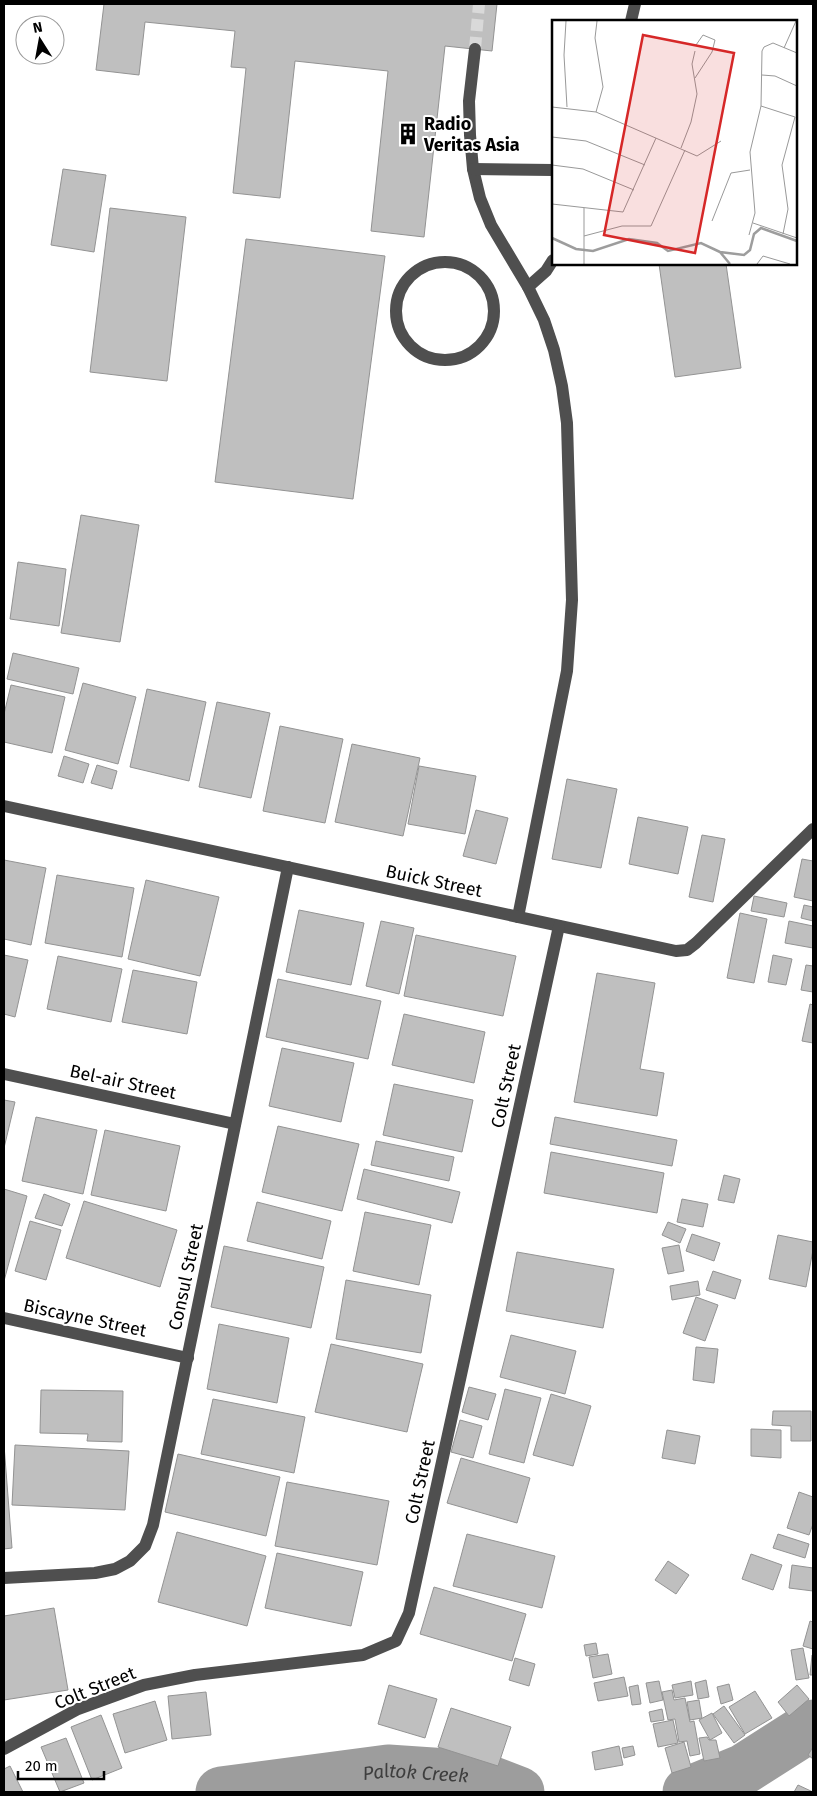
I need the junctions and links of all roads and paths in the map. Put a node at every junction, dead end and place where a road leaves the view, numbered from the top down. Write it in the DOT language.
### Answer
graph roads {
  1 [pos="635,4"];
  2 [pos="631,20"];
  3 [pos="475,49"];
  4 [pos="473,169"];
  5 [pos="552,170"];
  6 [pos="552,262"];
  7 [pos="481,277"];
  8 [pos="528,287"];
  9 [pos="4,806"];
  10 [pos="813,830"];
  11 [pos="288,868"];
  12 [pos="518,917"];
  13 [pos="559,926"];
  14 [pos="4,1074"];
  15 [pos="235,1124"];
  16 [pos="4,1318"];
  17 [pos="188,1358"];
  18 [pos="4,1578"];
  19 [pos="4,1749"];
  1 -- 2 [label="street"];
  3 -- 4 [label="street"];
  4 -- 5 [label="street"];
  4 -- 8 [label="street"];
  6 -- 8 [label="street"];
  7 -- 7 [label="street"];
  8 -- 12 [label="street"];
  9 -- 11 [label="street, Buick Street"];
  10 -- 13 [label="street, Buick Street"];
  11 -- 12 [label="street, Buick Street"];
  11 -- 15 [label="street, Consul Street"];
  12 -- 13 [label="street, Buick Street"];
  13 -- 19 [label="street, Colt Street"];
  14 -- 15 [label="street, Bel-air Street"];
  15 -- 17 [label="street, Consul Street"];
  16 -- 17 [label="street, Biscayne Street"];
  17 -- 18 [label="street, Consul Street"];
}
